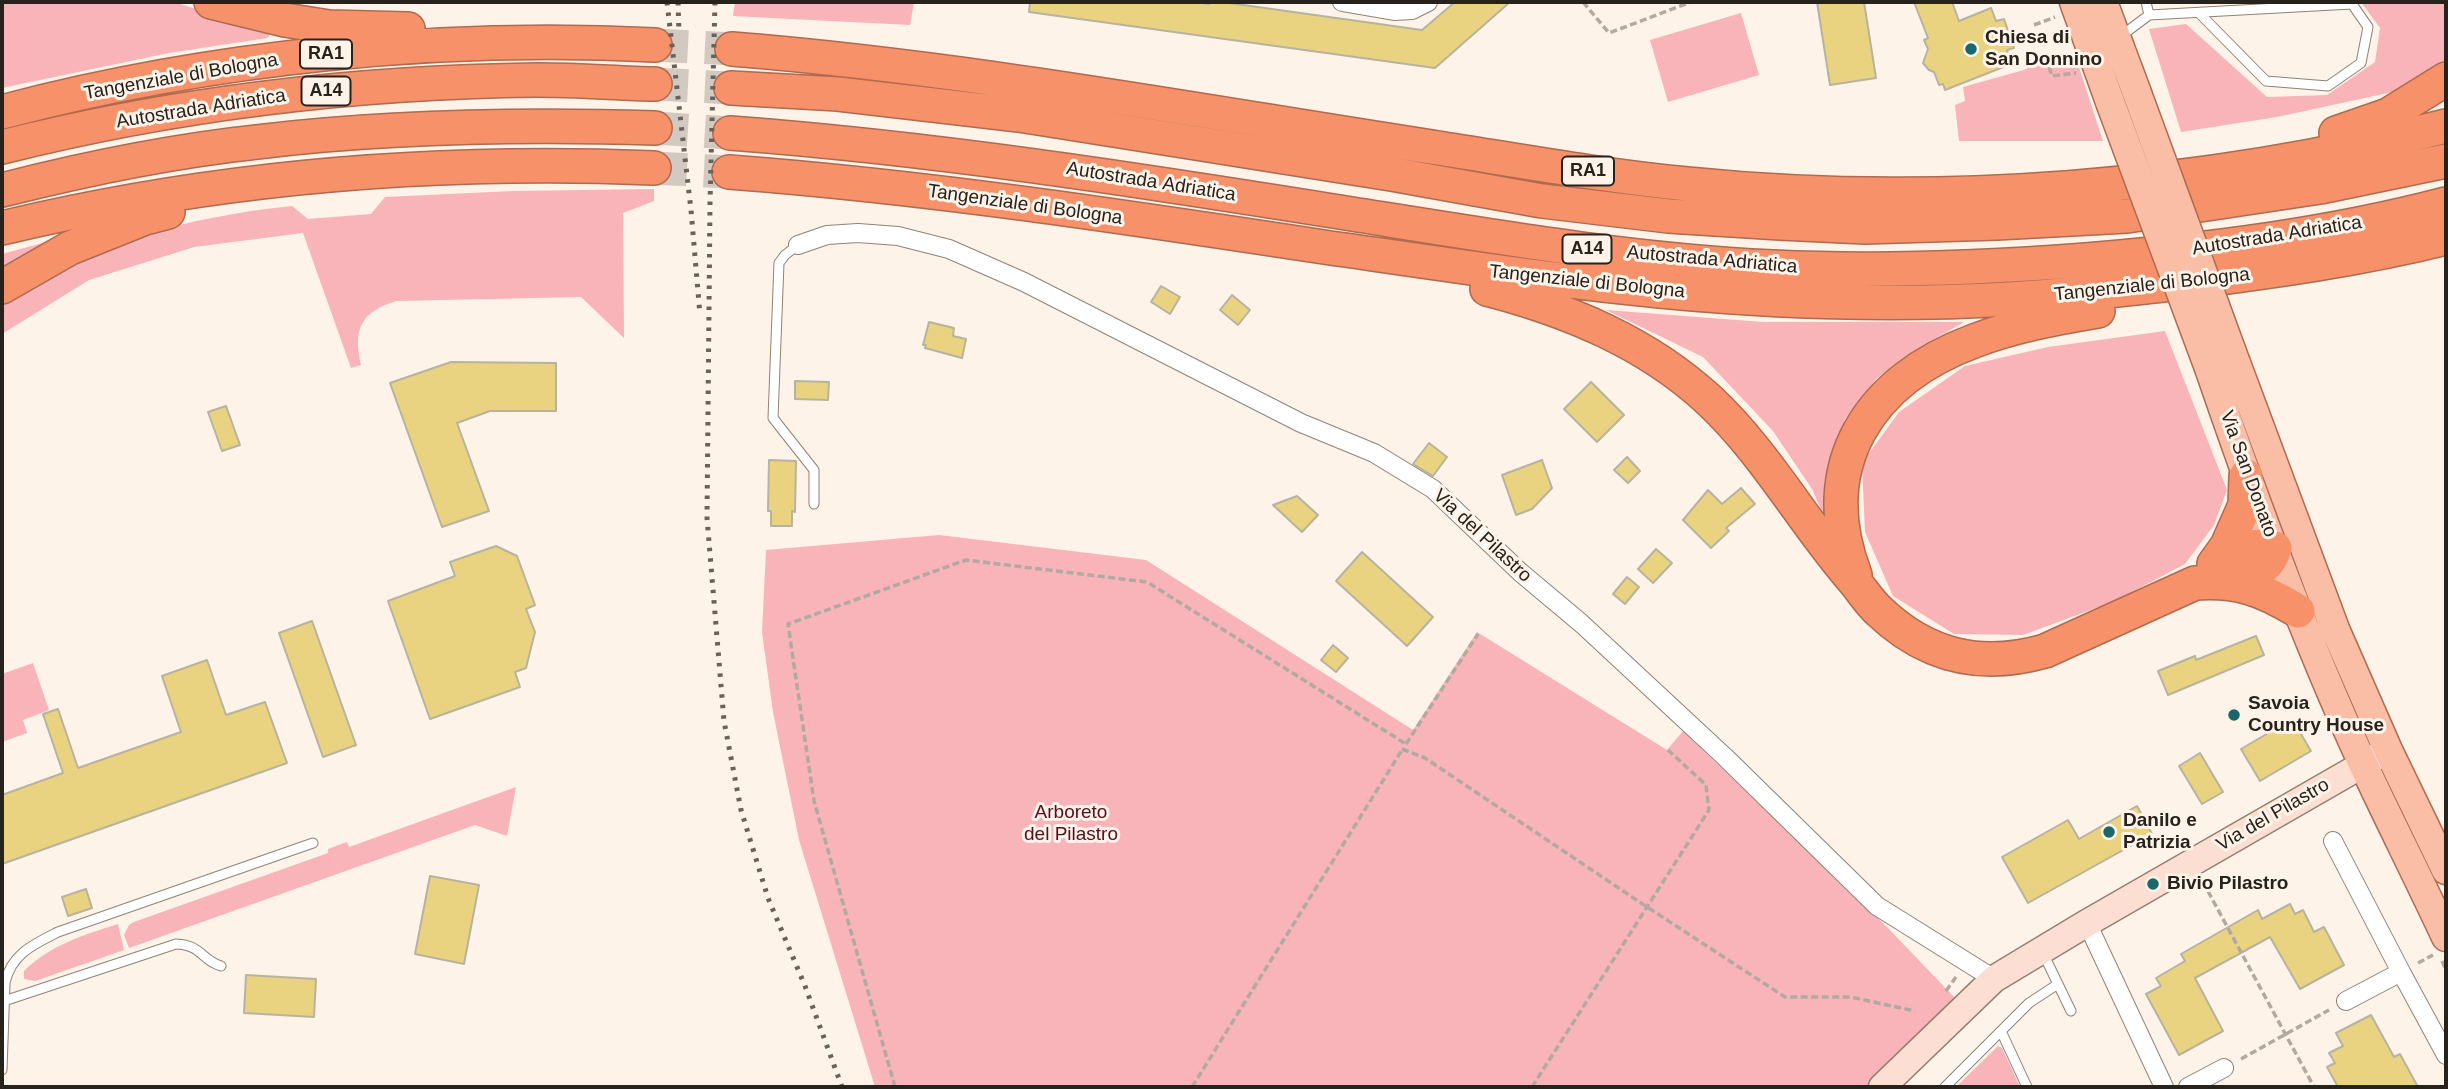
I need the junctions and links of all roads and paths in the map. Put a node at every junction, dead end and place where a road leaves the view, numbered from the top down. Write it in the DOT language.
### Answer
graph roads {
  1 [pos="211,2"];
  2 [pos="1342,2"];
  3 [pos="1428,2"];
  4 [pos="1583,2"];
  5 [pos="1690,2"];
  6 [pos="2074,2"];
  7 [pos="2103,2"];
  8 [pos="2146,2"];
  9 [pos="2200,14"];
  10 [pos="2149,15"];
  11 [pos="2048,20"];
  12 [pos="2035,25"];
  13 [pos="2116,39"];
  14 [pos="732,50"];
  15 [pos="2046,57"];
  16 [pos="2069,75"];
  17 [pos="2446,79"];
  18 [pos="655,84"];
  19 [pos="731,88"];
  20 [pos="2,112"];
  21 [pos="2446,127"];
  22 [pos="655,128"];
  23 [pos="730,133"];
  24 [pos="2,148"];
  25 [pos="2446,161"];
  26 [pos="654,168"];
  27 [pos="443,169"];
  28 [pos="729,172"];
  29 [pos="2090,185"];
  30 [pos="2,190"];
  31 [pos="2446,204"];
  32 [pos="2,228"];
  33 [pos="2446,238"];
  34 [pos="798,245"];
  35 [pos="1319,246"];
  36 [pos="2297,269"];
  37 [pos="2,287"];
  38 [pos="2223,366"];
  39 [pos="2246,476"];
  40 [pos="814,504"];
  41 [pos="2288,542"];
  42 [pos="2210,576"];
  43 [pos="1859,587"];
  44 [pos="2298,611"];
  45 [pos="1478,635"];
  46 [pos="1406,744"];
  47 [pos="1402,749"];
  48 [pos="1668,750"];
  49 [pos="2388,750"];
  50 [pos="2362,763"];
  51 [pos="2333,841"];
  52 [pos="313,842"];
  53 [pos="2192,862"];
  54 [pos="2446,870"];
  55 [pos="1647,907"];
  56 [pos="2087,923"];
  57 [pos="2442,945"];
  58 [pos="2042,950"];
  59 [pos="221,966"];
  60 [pos="2401,972"];
  61 [pos="1994,979"];
  62 [pos="2058,984"];
  63 [pos="5,1001"];
  64 [pos="2346,1001"];
  65 [pos="1915,1011"];
  66 [pos="2071,1011"];
  67 [pos="2328,1011"];
  68 [pos="2001,1031"];
  69 [pos="2285,1034"];
  70 [pos="2446,1055"];
  71 [pos="2242,1058"];
  72 [pos="2224,1068"];
  73 [pos="2,1070"];
  74 [pos="895,1087"];
  75 [pos="1192,1087"];
  76 [pos="1532,1087"];
  77 [pos="1882,1087"];
  78 [pos="1945,1087"];
  79 [pos="2027,1087"];
  80 [pos="2164,1087"];
  81 [pos="2188,1087"];
  82 [pos="2314,1087"];
  1 -- 20 [label="highway, Tangenziale di Bologna / RA1"];
  2 -- 3 [label="street"];
  4 -- 5 [label="path"];
  6 -- 38 [label="main road, Via San Donato, bridge"];
  7 -- 13 [label="main road, Via San Donato"];
  8 -- 10 [label="lane"];
  9 -- 9 [label="lane"];
  9 -- 10 [label="lane"];
  10 -- 13 [label="lane"];
  11 -- 12 [label="path"];
  13 -- 38 [label="main road, Via San Donato, bridge"];
  14 -- 29 [label="highway, RA1"];
  15 -- 16 [label="path"];
  17 -- 29 [label="highway"];
  18 -- 24 [label="highway, Autostrada Adriatica / A14"];
  19 -- 25 [label="highway, Autostrada Adriatica / A14"];
  21 -- 29 [label="highway, RA1"];
  22 -- 30 [label="highway, A14"];
  23 -- 31 [label="highway, Autostrada Adriatica / A14"];
  26 -- 27 [label="highway"];
  27 -- 32 [label="highway"];
  27 -- 37 [label="highway"];
  28 -- 35 [label="highway, Tangenziale di Bologna"];
  33 -- 36 [label="highway, Tangenziale di Bologna"];
  34 -- 40 [label="lane"];
  34 -- 61 [label="street, Via del Pilastro"];
  35 -- 36 [label="highway, Tangenziale di Bologna"];
  35 -- 43 [label="highway"];
  36 -- 43 [label="highway"];
  38 -- 39 [label="main road, Via San Donato"];
  38 -- 41 [label="main road, Via San Donato"];
  39 -- 41 [label="main road, Via San Donato"];
  39 -- 42 [label="highway"];
  41 -- 42 [label="highway"];
  41 -- 44 [label="main road, Via San Donato"];
  41 -- 49 [label="main road, Via San Donato"];
  42 -- 43 [label="highway"];
  42 -- 44 [label="highway"];
  44 -- 50 [label="main road, Via San Donato"];
  45 -- 46 [label="path"];
  46 -- 47 [label="path"];
  46 -- 74 [label="path"];
  47 -- 55 [label="path"];
  47 -- 75 [label="path"];
  48 -- 55 [label="path"];
  49 -- 50 [label="street, Via del Pilastro"];
  49 -- 54 [label="main road, Via San Donato"];
  50 -- 53 [label="street, Via del Pilastro"];
  50 -- 57 [label="main road, Via San Donato"];
  51 -- 60 [label="street"];
  52 -- 63 [label="lane"];
  53 -- 56 [label="street, Via del Pilastro"];
  53 -- 69 [label="path"];
  55 -- 65 [label="path"];
  55 -- 76 [label="path"];
  56 -- 58 [label="street, Via del Pilastro"];
  56 -- 80 [label="street"];
  57 -- 60 [label="path"];
  58 -- 61 [label="street, Via del Pilastro"];
  58 -- 62 [label="lane"];
  59 -- 63 [label="lane"];
  60 -- 64 [label="street"];
  60 -- 70 [label="street"];
  61 -- 77 [label="street, Via del Pilastro"];
  62 -- 66 [label="lane"];
  62 -- 68 [label="lane"];
  63 -- 73 [label="lane"];
  67 -- 69 [label="path"];
  68 -- 78 [label="lane"];
  68 -- 79 [label="lane"];
  69 -- 71 [label="path"];
  69 -- 82 [label="path"];
  72 -- 81 [label="street"];
}
